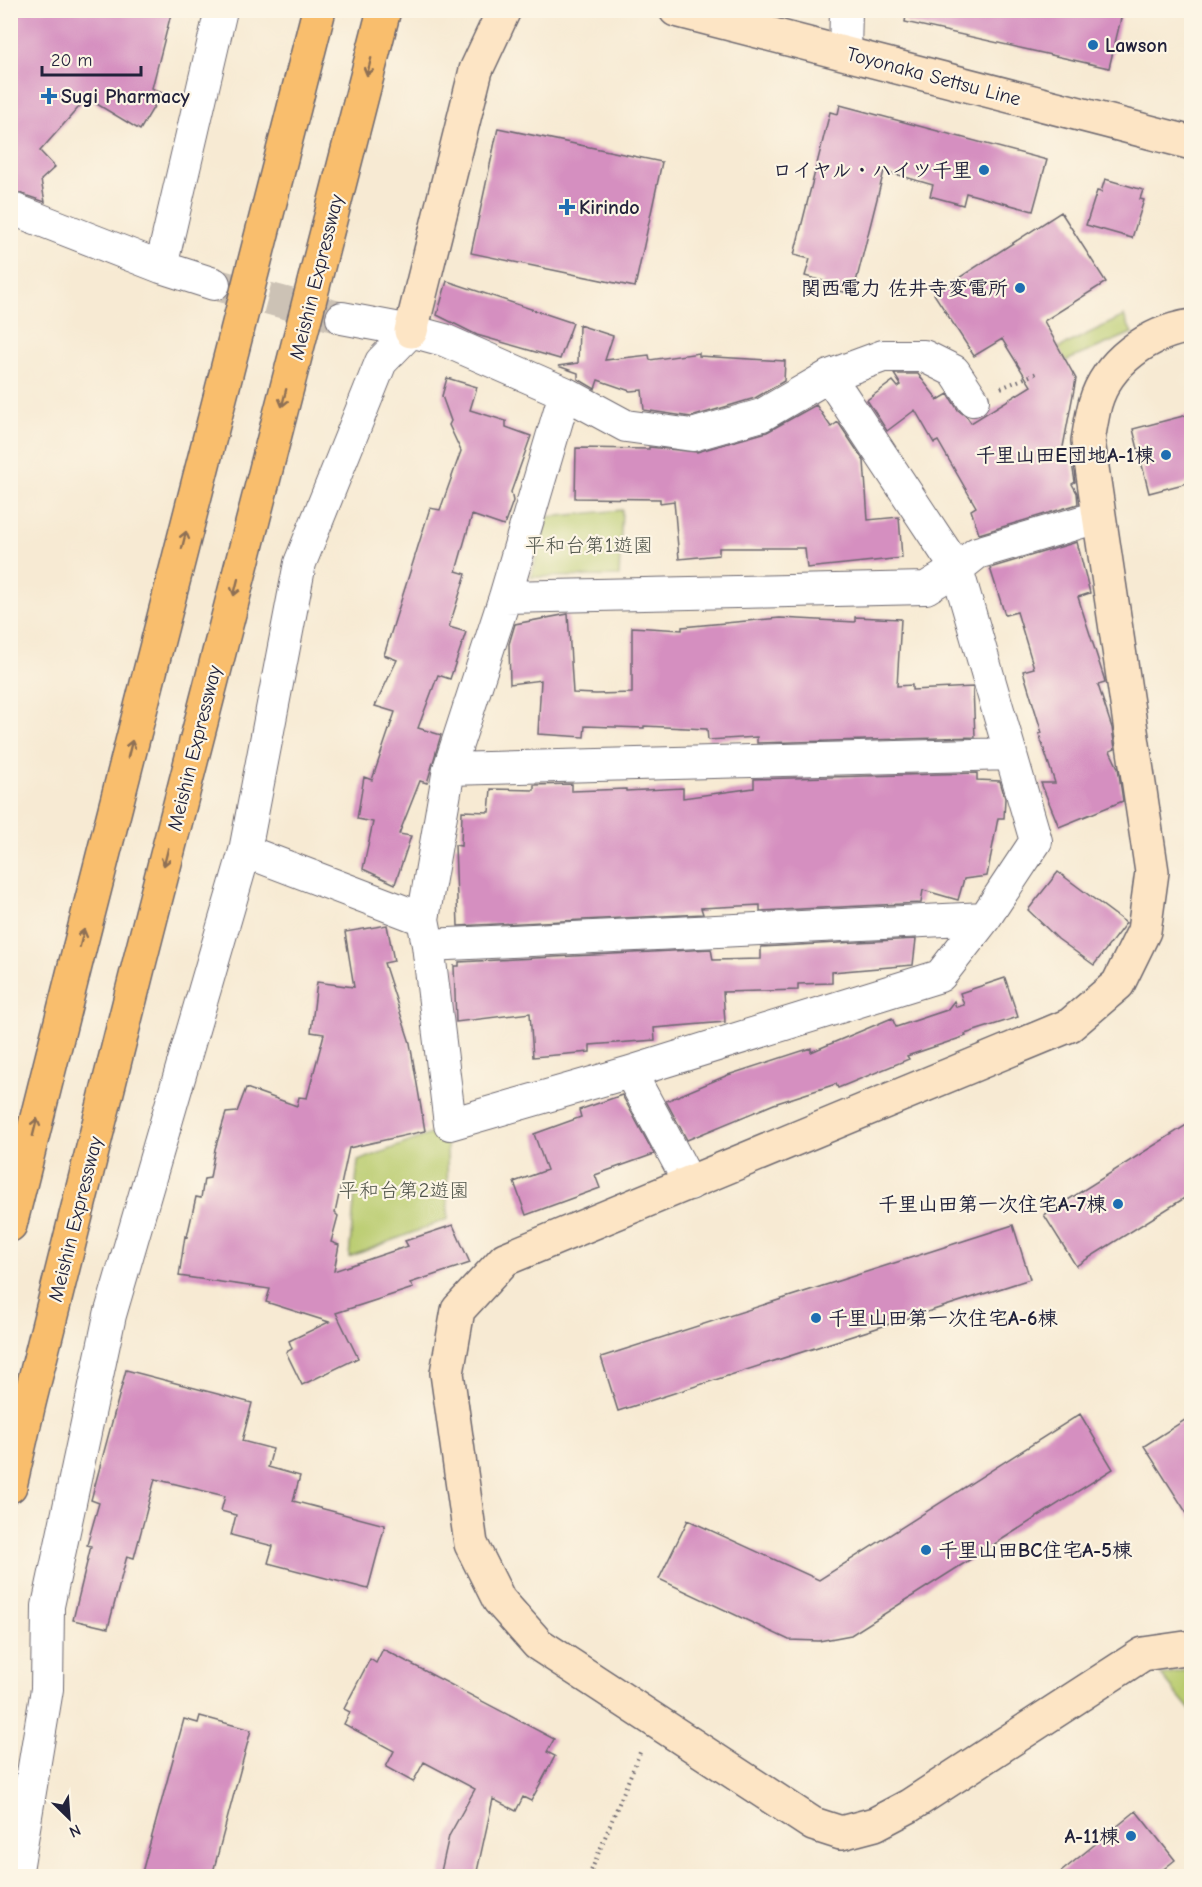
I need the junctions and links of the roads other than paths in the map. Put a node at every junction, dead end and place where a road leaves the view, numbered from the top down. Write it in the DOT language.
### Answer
graph roads {
  1 [pos="220,10"];
  2 [pos="320,10"];
  3 [pos="384,10"];
  4 [pos="504,10"];
  5 [pos="676,10"];
  6 [pos="846,10"];
  7 [pos="732,17"];
  8 [pos="845,53"];
  9 [pos="1191,143"];
  10 [pos="10,208"];
  11 [pos="161,267"];
  12 [pos="214,284"];
  13 [pos="342,318"];
  14 [pos="1191,326"];
  15 [pos="411,331"];
  16 [pos="830,376"];
  17 [pos="565,393"];
  18 [pos="973,400"];
  19 [pos="1098,517"];
  20 [pos="957,569"];
  21 [pos="505,597"];
  22 [pos="1011,754"];
  23 [pos="449,770"];
  24 [pos="245,851"];
  25 [pos="985,918"];
  26 [pos="425,932"];
  27 [pos="630,1071"];
  28 [pos="690,1184"];
  29 [pos="10,1225"];
  30 [pos="10,1486"];
  31 [pos="1191,1647"];
  32 [pos="16,1876"];
  1 -- 11 [label="street"];
  29 -- 2 [label="highway, one-way"];
  3 -- 30 [label="highway, Meishin Expressway, one-way"];
  4 -- 15 [label="street"];
  5 -- 7 [label="street, Toyonaka Settsu Line"];
  6 -- 8 [label="street"];
  7 -- 8 [label="street, Toyonaka Settsu Line"];
  8 -- 9 [label="street, Toyonaka Settsu Line"];
  10 -- 11 [label="street"];
  11 -- 12 [label="street"];
  13 -- 15 [label="street"];
  14 -- 19 [label="street"];
  15 -- 17 [label="street"];
  15 -- 24 [label="street"];
  16 -- 17 [label="street"];
  16 -- 18 [label="street"];
  16 -- 20 [label="street"];
  17 -- 21 [label="street"];
  19 -- 20 [label="street"];
  19 -- 28 [label="street"];
  20 -- 21 [label="street"];
  20 -- 22 [label="street"];
  21 -- 23 [label="street"];
  22 -- 23 [label="street"];
  22 -- 25 [label="street"];
  23 -- 26 [label="street"];
  24 -- 26 [label="street"];
  24 -- 32 [label="street"];
  25 -- 26 [label="street"];
  25 -- 27 [label="street"];
  26 -- 27 [label="street"];
  27 -- 28 [label="street"];
  28 -- 31 [label="street"];
}
